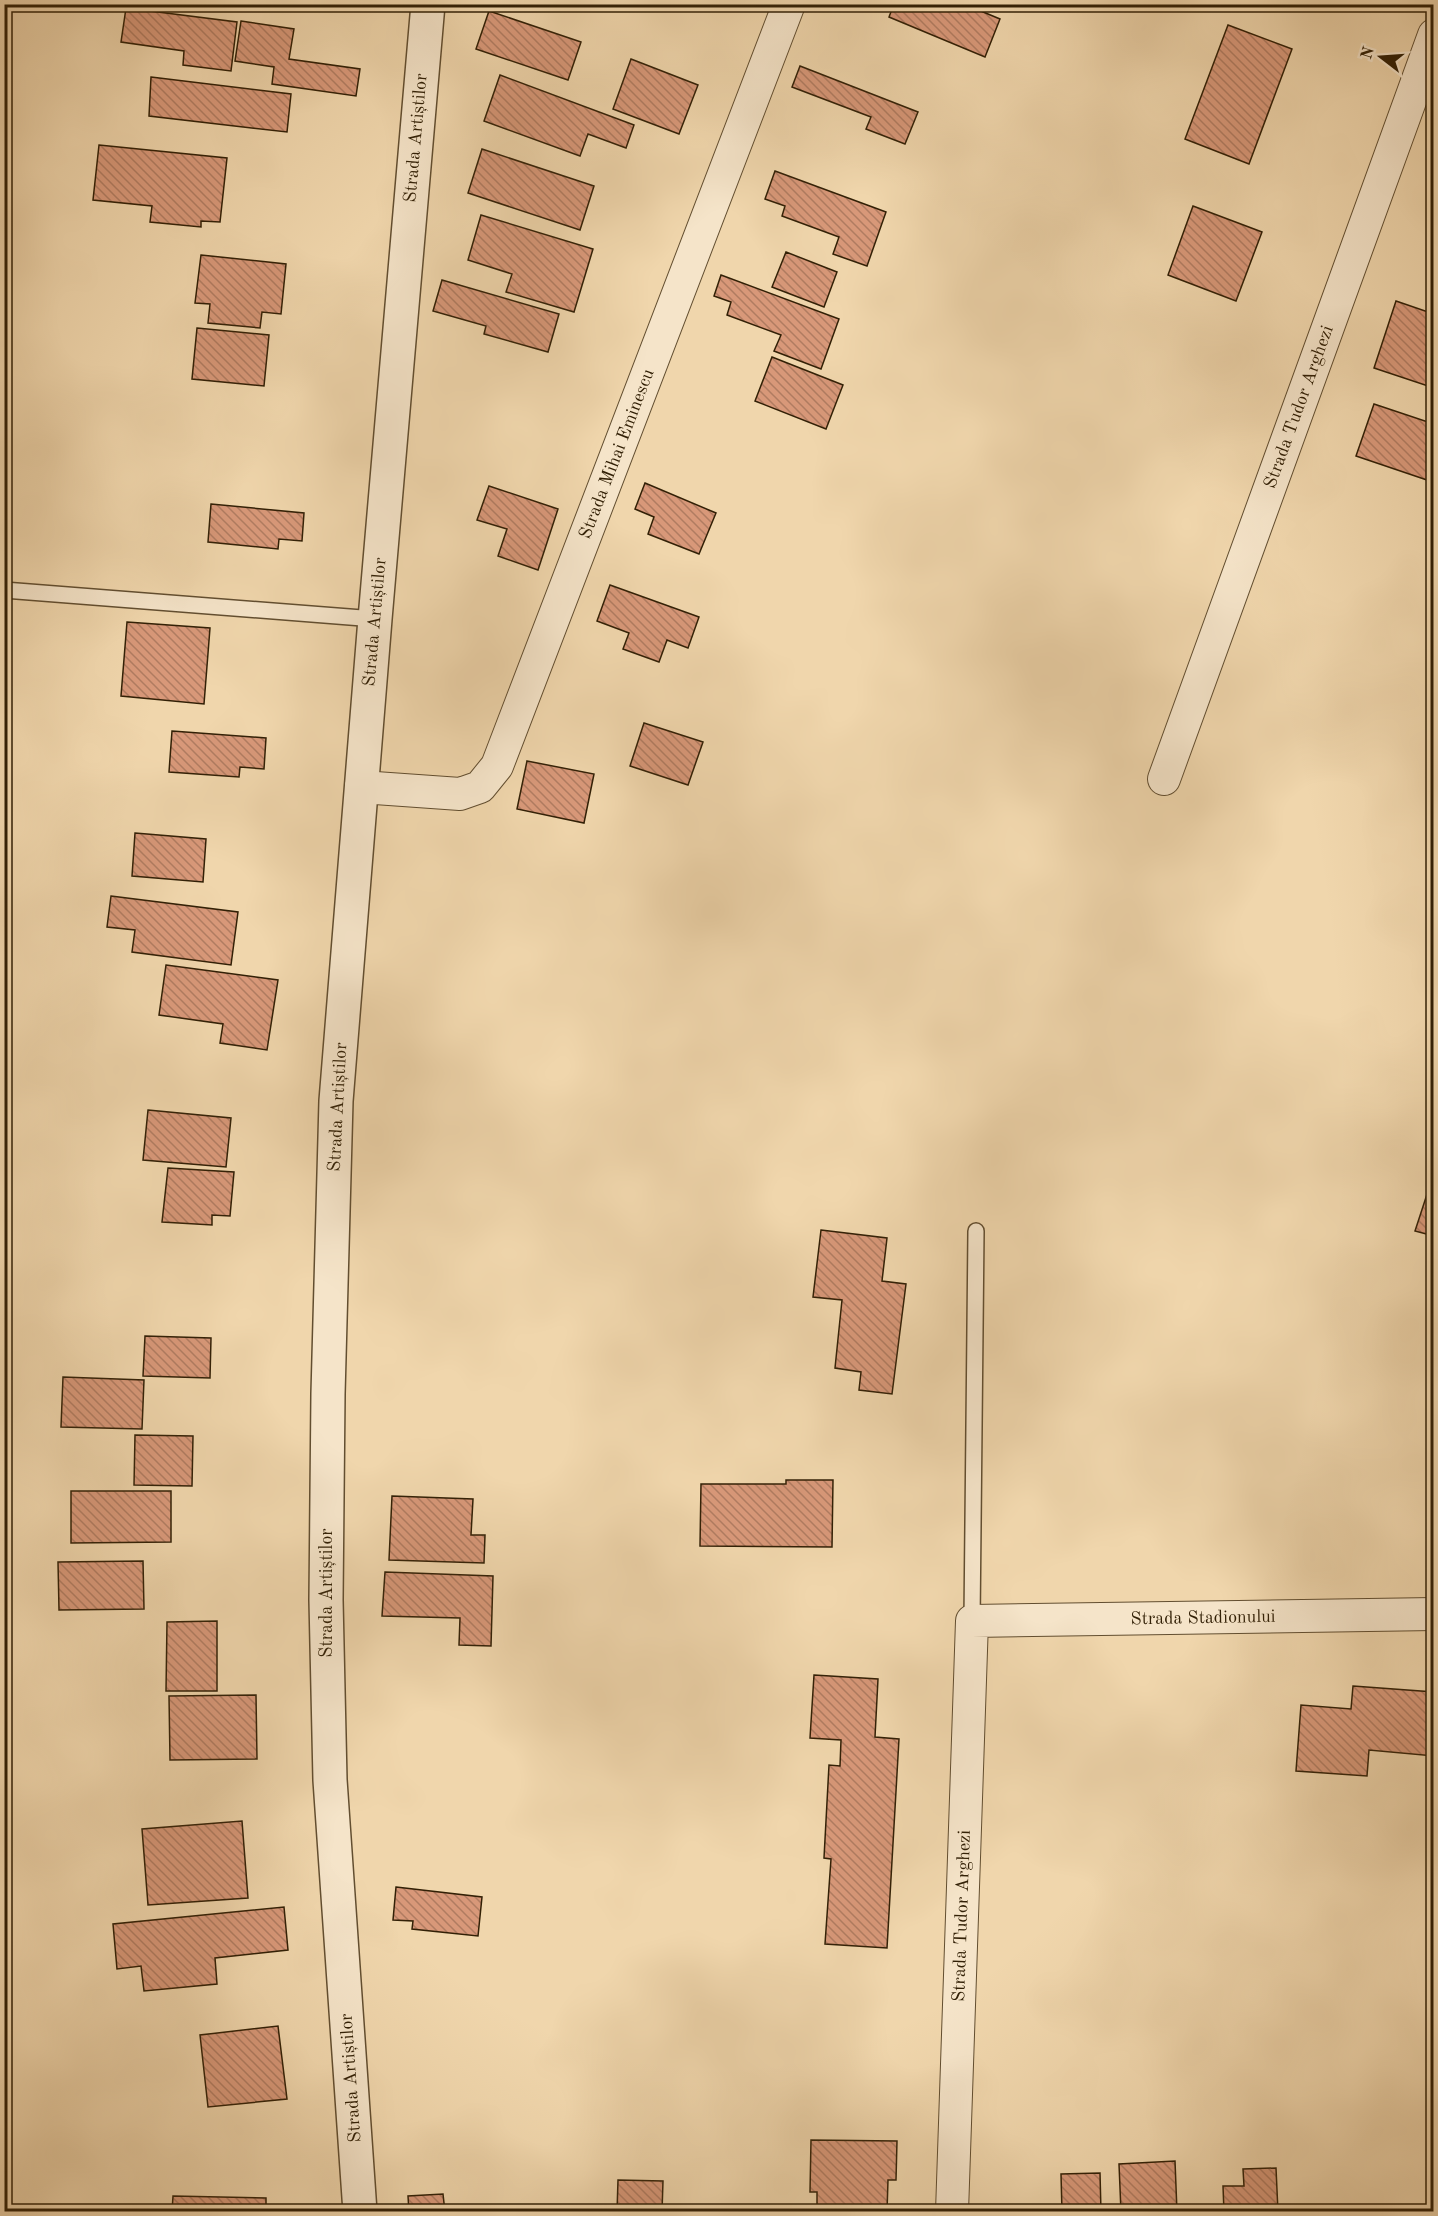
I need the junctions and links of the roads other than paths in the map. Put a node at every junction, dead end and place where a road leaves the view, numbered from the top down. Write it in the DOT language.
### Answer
graph roads {
  1 [pos="428,4"];
  2 [pos="789,4"];
  3 [pos="1434,35"];
  4 [pos="4,590"];
  5 [pos="375,619"];
  6 [pos="1164,779"];
  7 [pos="362,787"];
  8 [pos="976,1231"];
  9 [pos="1434,1614"];
  10 [pos="972,1621"];
  11 [pos="360,2211"];
  12 [pos="952,2211"];
  1 -- 5 [label="street, Strada Artiștilor"];
  2 -- 7 [label="street, Strada Mihai Eminescu"];
  3 -- 6 [label="street, Strada Tudor Arghezi"];
  4 -- 5 [label="lane"];
  5 -- 7 [label="street, Strada Artiștilor"];
  7 -- 11 [label="street, Strada Artiștilor"];
  8 -- 10 [label="lane"];
  9 -- 10 [label="street, Strada Stadionului"];
  10 -- 12 [label="street, Strada Tudor Arghezi"];
}
